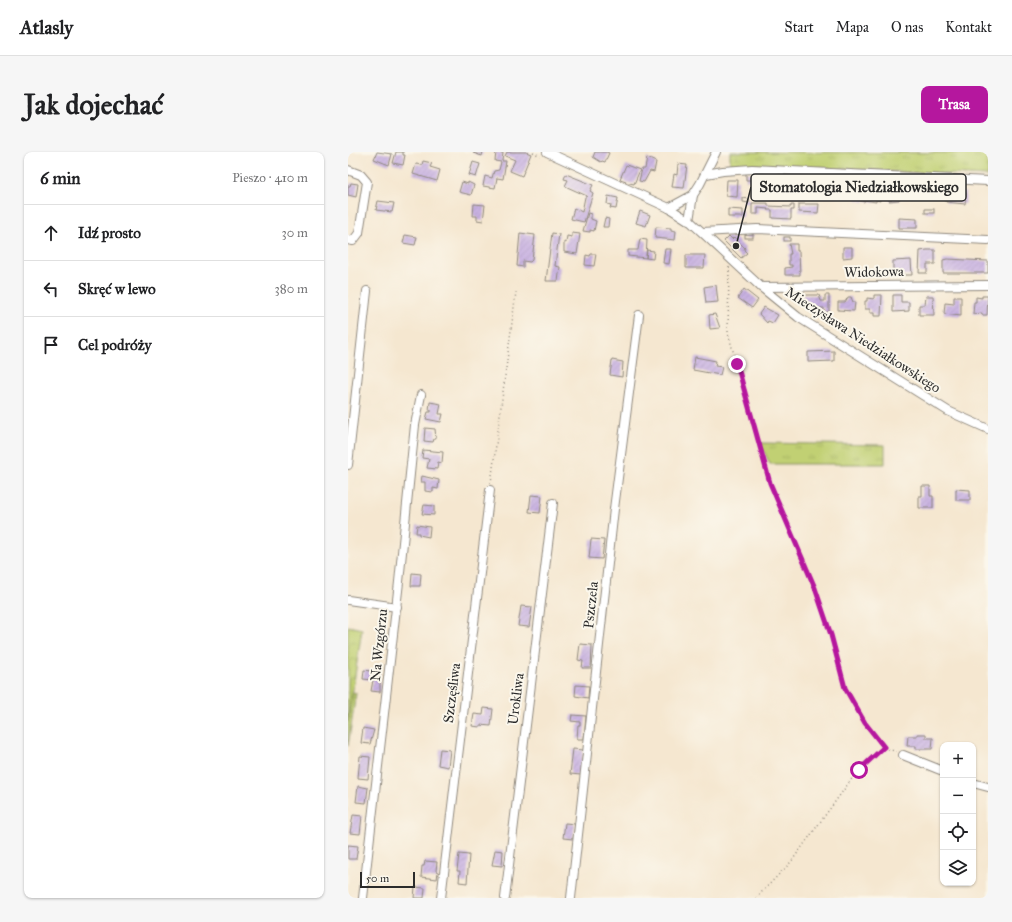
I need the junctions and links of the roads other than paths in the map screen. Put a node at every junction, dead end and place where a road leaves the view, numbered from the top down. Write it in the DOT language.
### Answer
graph roads {
  1 [pos="547,152"];
  2 [pos="716,152"];
  3 [pos="348,170"];
  4 [pos="706,174"];
  5 [pos="988,181"];
  6 [pos="693,195"];
  7 [pos="668,208"];
  8 [pos="689,221"];
  9 [pos="703,232"];
  10 [pos="348,240"];
  11 [pos="988,240"];
  12 [pos="988,285"];
  13 [pos="761,288"];
  14 [pos="367,290"];
  15 [pos="639,315"];
  16 [pos="421,395"];
  17 [pos="988,429"];
  18 [pos="348,465"];
  19 [pos="490,490"];
  20 [pos="554,503"];
  21 [pos="348,600"];
  22 [pos="397,607"];
  23 [pos="903,755"];
  24 [pos="940,770"];
  25 [pos="976,784"];
  26 [pos="988,787"];
  27 [pos="363,898"];
  28 [pos="441,898"];
  29 [pos="505,898"];
  30 [pos="571,898"];
  1 -- 7 [label="street, Mieczysława Niedziałkowskiego"];
  2 -- 4 [label="street"];
  3 -- 10 [label="street"];
  4 -- 5 [label="street"];
  4 -- 6 [label="street"];
  6 -- 7 [label="street"];
  6 -- 8 [label="street"];
  7 -- 8 [label="street, Mieczysława Niedziałkowskiego"];
  8 -- 9 [label="street, Mieczysława Niedziałkowskiego"];
  9 -- 11 [label="street"];
  9 -- 13 [label="street, Mieczysława Niedziałkowskiego"];
  12 -- 13 [label="street, Widokowa"];
  13 -- 17 [label="street, Mieczysława Niedziałkowskiego"];
  14 -- 18 [label="street"];
  15 -- 30 [label="street, Pszczela"];
  16 -- 22 [label="street, Na Wzgórzu"];
  19 -- 28 [label="street, Szczęśliwa"];
  20 -- 29 [label="street, Urokliwa"];
  21 -- 22 [label="street"];
  22 -- 27 [label="street, Na Wzgórzu"];
  23 -- 24 [label="street"];
  25 -- 26 [label="street"];
}
